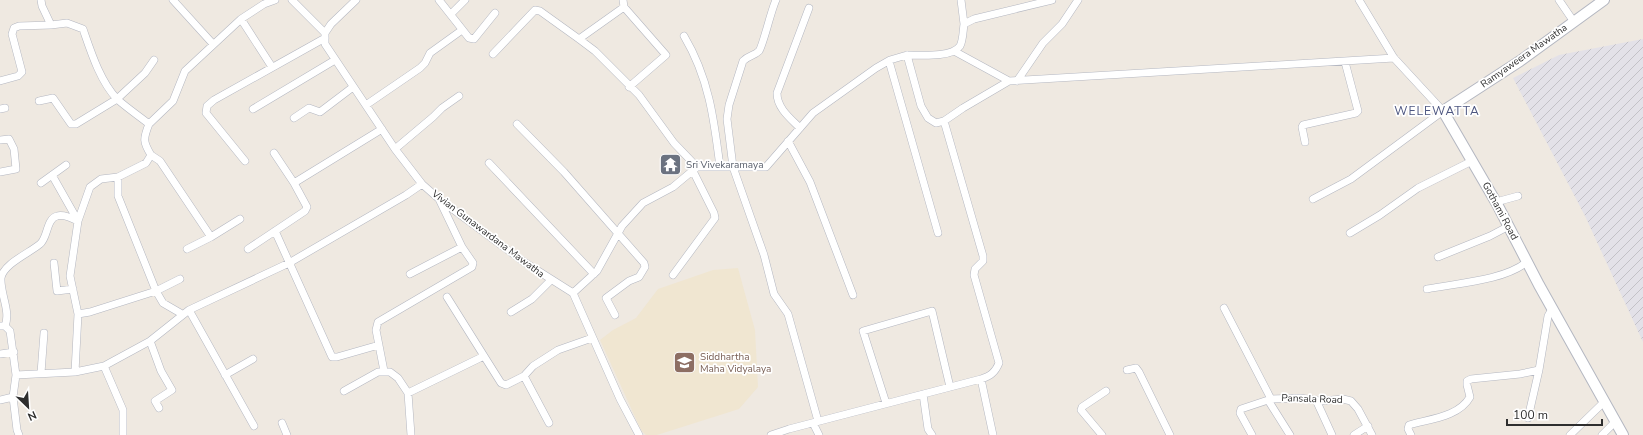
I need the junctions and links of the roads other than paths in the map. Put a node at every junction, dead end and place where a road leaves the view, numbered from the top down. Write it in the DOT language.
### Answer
graph roads {
  1 [pos="41,0"];
  2 [pos="173,0"];
  3 [pos="275,0"];
  4 [pos="292,0"];
  5 [pos="356,0"];
  6 [pos="439,0"];
  7 [pos="465,0"];
  8 [pos="776,0"];
  9 [pos="960,0"];
  10 [pos="1052,0"];
  11 [pos="1078,0"];
  12 [pos="1559,0"];
  13 [pos="1604,0"];
  14 [pos="1362,1"];
  15 [pos="1025,3"];
  16 [pos="623,4"];
  17 [pos="809,8"];
  18 [pos="495,13"];
  19 [pos="451,14"];
  20 [pos="241,19"];
  21 [pos="1574,22"];
  22 [pos="964,24"];
  23 [pos="51,25"];
  24 [pos="462,30"];
  25 [pos="325,35"];
  26 [pos="684,36"];
  27 [pos="579,39"];
  28 [pos="213,44"];
  29 [pos="954,52"];
  30 [pos="493,54"];
  31 [pos="907,55"];
  32 [pos="1394,58"];
  33 [pos="154,60"];
  34 [pos="335,60"];
  35 [pos="889,61"];
  36 [pos="1345,62"];
  37 [pos="272,67"];
  38 [pos="0,81"];
  39 [pos="1009,81"];
  40 [pos="1017,81"];
  41 [pos="353,87"];
  42 [pos="629,87"];
  43 [pos="458,96"];
  44 [pos="117,99"];
  45 [pos="39,101"];
  46 [pos="366,105"];
  47 [pos="253,109"];
  48 [pos="1443,111"];
  49 [pos="294,118"];
  50 [pos="944,121"];
  51 [pos="149,124"];
  52 [pos="517,124"];
  53 [pos="800,128"];
  54 [pos="382,129"];
  55 [pos="0,140"];
  56 [pos="788,141"];
  57 [pos="1305,142"];
  58 [pos="395,149"];
  59 [pos="274,153"];
  60 [pos="151,155"];
  61 [pos="245,161"];
  62 [pos="1472,161"];
  63 [pos="489,163"];
  64 [pos="66,165"];
  65 [pos="720,167"];
  66 [pos="733,167"];
  67 [pos="695,169"];
  68 [pos="0,172"];
  69 [pos="52,174"];
  70 [pos="118,177"];
  71 [pos="41,183"];
  72 [pos="294,183"];
  73 [pos="422,184"];
  74 [pos="1518,196"];
  75 [pos="439,199"];
  76 [pos="1313,199"];
  77 [pos="1496,202"];
  78 [pos="240,219"];
  79 [pos="78,221"];
  80 [pos="1509,226"];
  81 [pos="275,231"];
  82 [pos="618,232"];
  83 [pos="1350,232"];
  84 [pos="938,233"];
  85 [pos="210,237"];
  86 [pos="462,248"];
  87 [pos="187,249"];
  88 [pos="248,249"];
  89 [pos="1438,256"];
  90 [pos="1527,262"];
  91 [pos="54,263"];
  92 [pos="289,263"];
  93 [pos="410,274"];
  94 [pos="594,274"];
  95 [pos="673,275"];
  96 [pos="180,279"];
  97 [pos="551,280"];
  98 [pos="73,289"];
  99 [pos="1427,289"];
  100 [pos="156,291"];
  101 [pos="573,293"];
  102 [pos="853,295"];
  103 [pos="447,297"];
  104 [pos="1224,308"];
  105 [pos="1552,309"];
  106 [pos="186,312"];
  107 [pos="511,312"];
  108 [pos="78,314"];
  109 [pos="615,315"];
  110 [pos="3,326"];
  111 [pos="44,333"];
  112 [pos="592,338"];
  113 [pos="150,341"];
  114 [pos="379,345"];
  115 [pos="14,352"];
  116 [pos="0,354"];
  117 [pos="484,356"];
  118 [pos="254,359"];
  119 [pos="104,366"];
  120 [pos="1127,370"];
  121 [pos="1539,370"];
  122 [pos="384,371"];
  123 [pos="75,372"];
  124 [pos="41,373"];
  125 [pos="225,374"];
  126 [pos="16,375"];
  127 [pos="524,376"];
  128 [pos="981,379"];
  129 [pos="950,387"];
  130 [pos="344,391"];
  131 [pos="1106,392"];
  132 [pos="408,393"];
  133 [pos="923,394"];
  134 [pos="12,397"];
  135 [pos="1269,399"];
  136 [pos="0,400"];
  137 [pos="1316,400"];
  138 [pos="1604,402"];
  139 [pos="886,404"];
  140 [pos="159,408"];
  141 [pos="1528,418"];
  142 [pos="815,422"];
  143 [pos="1615,422"];
  144 [pos="282,423"];
  145 [pos="549,423"];
  146 [pos="254,426"];
  147 [pos="1368,426"];
  148 [pos="19,435"];
  149 [pos="123,435"];
  150 [pos="287,435"];
  151 [pos="411,435"];
  152 [pos="639,435"];
  153 [pos="771,435"];
  154 [pos="819,435"];
  155 [pos="932,435"];
  156 [pos="993,435"];
  157 [pos="1102,435"];
  158 [pos="1170,435"];
  159 [pos="1252,435"];
  160 [pos="1290,435"];
  161 [pos="1332,435"];
  162 [pos="1354,435"];
  163 [pos="1372,435"];
  164 [pos="1411,435"];
  165 [pos="1570,435"];
  166 [pos="1602,435"];
  167 [pos="1623,435"];
  1 -- 23 [label="street"];
  2 -- 28 [label="street"];
  3 -- 20 [label="street"];
  4 -- 25 [label="street"];
  5 -- 25 [label="street"];
  6 -- 19 [label="street"];
  7 -- 19 [label="street"];
  8 -- 66 [label="street"];
  9 -- 22 [label="street"];
  10 -- 15 [label="street"];
  11 -- 40 [label="street"];
  12 -- 21 [label="street"];
  13 -- 21 [label="street, Ramyaweera Mawatha"];
  14 -- 32 [label="street, Gothami Road"];
  15 -- 22 [label="street"];
  16 -- 27 [label="street"];
  16 -- 42 [label="street"];
  17 -- 53 [label="street"];
  18 -- 24 [label="street"];
  19 -- 24 [label="street"];
  20 -- 28 [label="street"];
  20 -- 37 [label="street"];
  21 -- 48 [label="street, Ramyaweera Mawatha"];
  22 -- 29 [label="street"];
  23 -- 38 [label="street"];
  23 -- 44 [label="street"];
  24 -- 46 [label="street"];
  25 -- 34 [label="street, Vivian Gunawardana Mawatha"];
  25 -- 37 [label="street"];
  26 -- 65 [label="street"];
  27 -- 30 [label="street"];
  27 -- 42 [label="street"];
  28 -- 51 [label="street"];
  29 -- 31 [label="street"];
  29 -- 39 [label="street"];
  31 -- 35 [label="street"];
  31 -- 50 [label="street"];
  32 -- 36 [label="street"];
  32 -- 48 [label="street, Gothami Road"];
  33 -- 44 [label="street"];
  34 -- 41 [label="street, Vivian Gunawardana Mawatha"];
  34 -- 47 [label="street"];
  35 -- 53 [label="street"];
  35 -- 84 [label="street"];
  36 -- 40 [label="street"];
  36 -- 57 [label="street"];
  37 -- 61 [label="street"];
  39 -- 40 [label="street"];
  39 -- 50 [label="street"];
  41 -- 46 [label="street, Vivian Gunawardana Mawatha"];
  41 -- 49 [label="street"];
  42 -- 67 [label="street"];
  43 -- 58 [label="street"];
  44 -- 45 [label="street"];
  44 -- 51 [label="street"];
  46 -- 54 [label="street, Vivian Gunawardana Mawatha"];
  48 -- 62 [label="street, Gothami Road"];
  48 -- 76 [label="street"];
  50 -- 128 [label="street"];
  51 -- 60 [label="street"];
  52 -- 82 [label="street"];
  53 -- 56 [label="street"];
  54 -- 58 [label="street, Vivian Gunawardana Mawatha"];
  54 -- 72 [label="street"];
  55 -- 68 [label="street"];
  56 -- 66 [label="street"];
  56 -- 102 [label="street"];
  58 -- 73 [label="street, Vivian Gunawardana Mawatha"];
  59 -- 72 [label="street"];
  60 -- 70 [label="street"];
  60 -- 85 [label="street"];
  62 -- 77 [label="street, Gothami Road"];
  62 -- 83 [label="street"];
  63 -- 94 [label="street"];
  64 -- 69 [label="street"];
  65 -- 66 [label="street"];
  65 -- 67 [label="street"];
  66 -- 142 [label="street"];
  67 -- 82 [label="street"];
  67 -- 95 [label="street"];
  69 -- 71 [label="street"];
  69 -- 79 [label="street"];
  70 -- 79 [label="street"];
  70 -- 100 [label="street"];
  72 -- 81 [label="street"];
  73 -- 75 [label="street, Vivian Gunawardana Mawatha"];
  73 -- 92 [label="street"];
  74 -- 77 [label="street"];
  75 -- 86 [label="street"];
  75 -- 97 [label="street, Vivian Gunawardana Mawatha"];
  77 -- 80 [label="street, Gothami Road"];
  78 -- 85 [label="street"];
  79 -- 98 [label="street"];
  79 -- 110 [label="street"];
  80 -- 89 [label="street"];
  80 -- 90 [label="street, Gothami Road"];
  81 -- 88 [label="street"];
  81 -- 92 [label="street"];
  82 -- 94 [label="street"];
  82 -- 109 [label="street"];
  85 -- 87 [label="street"];
  86 -- 93 [label="street"];
  86 -- 114 [label="street"];
  90 -- 99 [label="street"];
  90 -- 105 [label="street, Gothami Road"];
  91 -- 98 [label="street"];
  92 -- 106 [label="street"];
  92 -- 114 [label="street"];
  94 -- 101 [label="street"];
  96 -- 100 [label="street"];
  97 -- 101 [label="street, Vivian Gunawardana Mawatha"];
  97 -- 107 [label="street"];
  98 -- 108 [label="street"];
  100 -- 106 [label="street"];
  100 -- 108 [label="street"];
  101 -- 112 [label="street"];
  103 -- 117 [label="street"];
  104 -- 135 [label="street"];
  105 -- 121 [label="street"];
  105 -- 138 [label="street, Gothami Road"];
  106 -- 113 [label="street"];
  106 -- 125 [label="street"];
  108 -- 123 [label="street"];
  110 -- 115 [label="street"];
  111 -- 124 [label="street"];
  112 -- 127 [label="street"];
  112 -- 152 [label="street"];
  113 -- 119 [label="street"];
  113 -- 140 [label="street"];
  114 -- 122 [label="street"];
  115 -- 116 [label="street"];
  115 -- 126 [label="street"];
  117 -- 127 [label="street"];
  117 -- 132 [label="street"];
  118 -- 125 [label="street"];
  119 -- 123 [label="street"];
  119 -- 149 [label="street"];
  120 -- 158 [label="street"];
  121 -- 141 [label="street"];
  121 -- 164 [label="street"];
  122 -- 130 [label="street"];
  122 -- 132 [label="street"];
  123 -- 124 [label="street"];
  124 -- 126 [label="street"];
  125 -- 146 [label="street"];
  126 -- 134 [label="street"];
  127 -- 145 [label="street"];
  128 -- 129 [label="street"];
  128 -- 156 [label="street"];
  129 -- 133 [label="street"];
  129 -- 139 [label="street"];
  131 -- 157 [label="street"];
  132 -- 151 [label="street"];
  133 -- 139 [label="street"];
  133 -- 155 [label="street"];
  134 -- 136 [label="street"];
  134 -- 148 [label="street"];
  135 -- 137 [label="street, Pansala Road"];
  135 -- 159 [label="street, Pansala Road"];
  135 -- 160 [label="street"];
  137 -- 147 [label="street, Pansala Road"];
  137 -- 161 [label="street"];
  138 -- 143 [label="street, Gothami Road"];
  138 -- 165 [label="street"];
  139 -- 142 [label="street"];
  142 -- 153 [label="street"];
  142 -- 154 [label="street"];
  143 -- 166 [label="street"];
  143 -- 167 [label="street, Gothami Road"];
  144 -- 150 [label="street"];
  147 -- 162 [label="street"];
  147 -- 163 [label="street, Pansala Road"];
}
